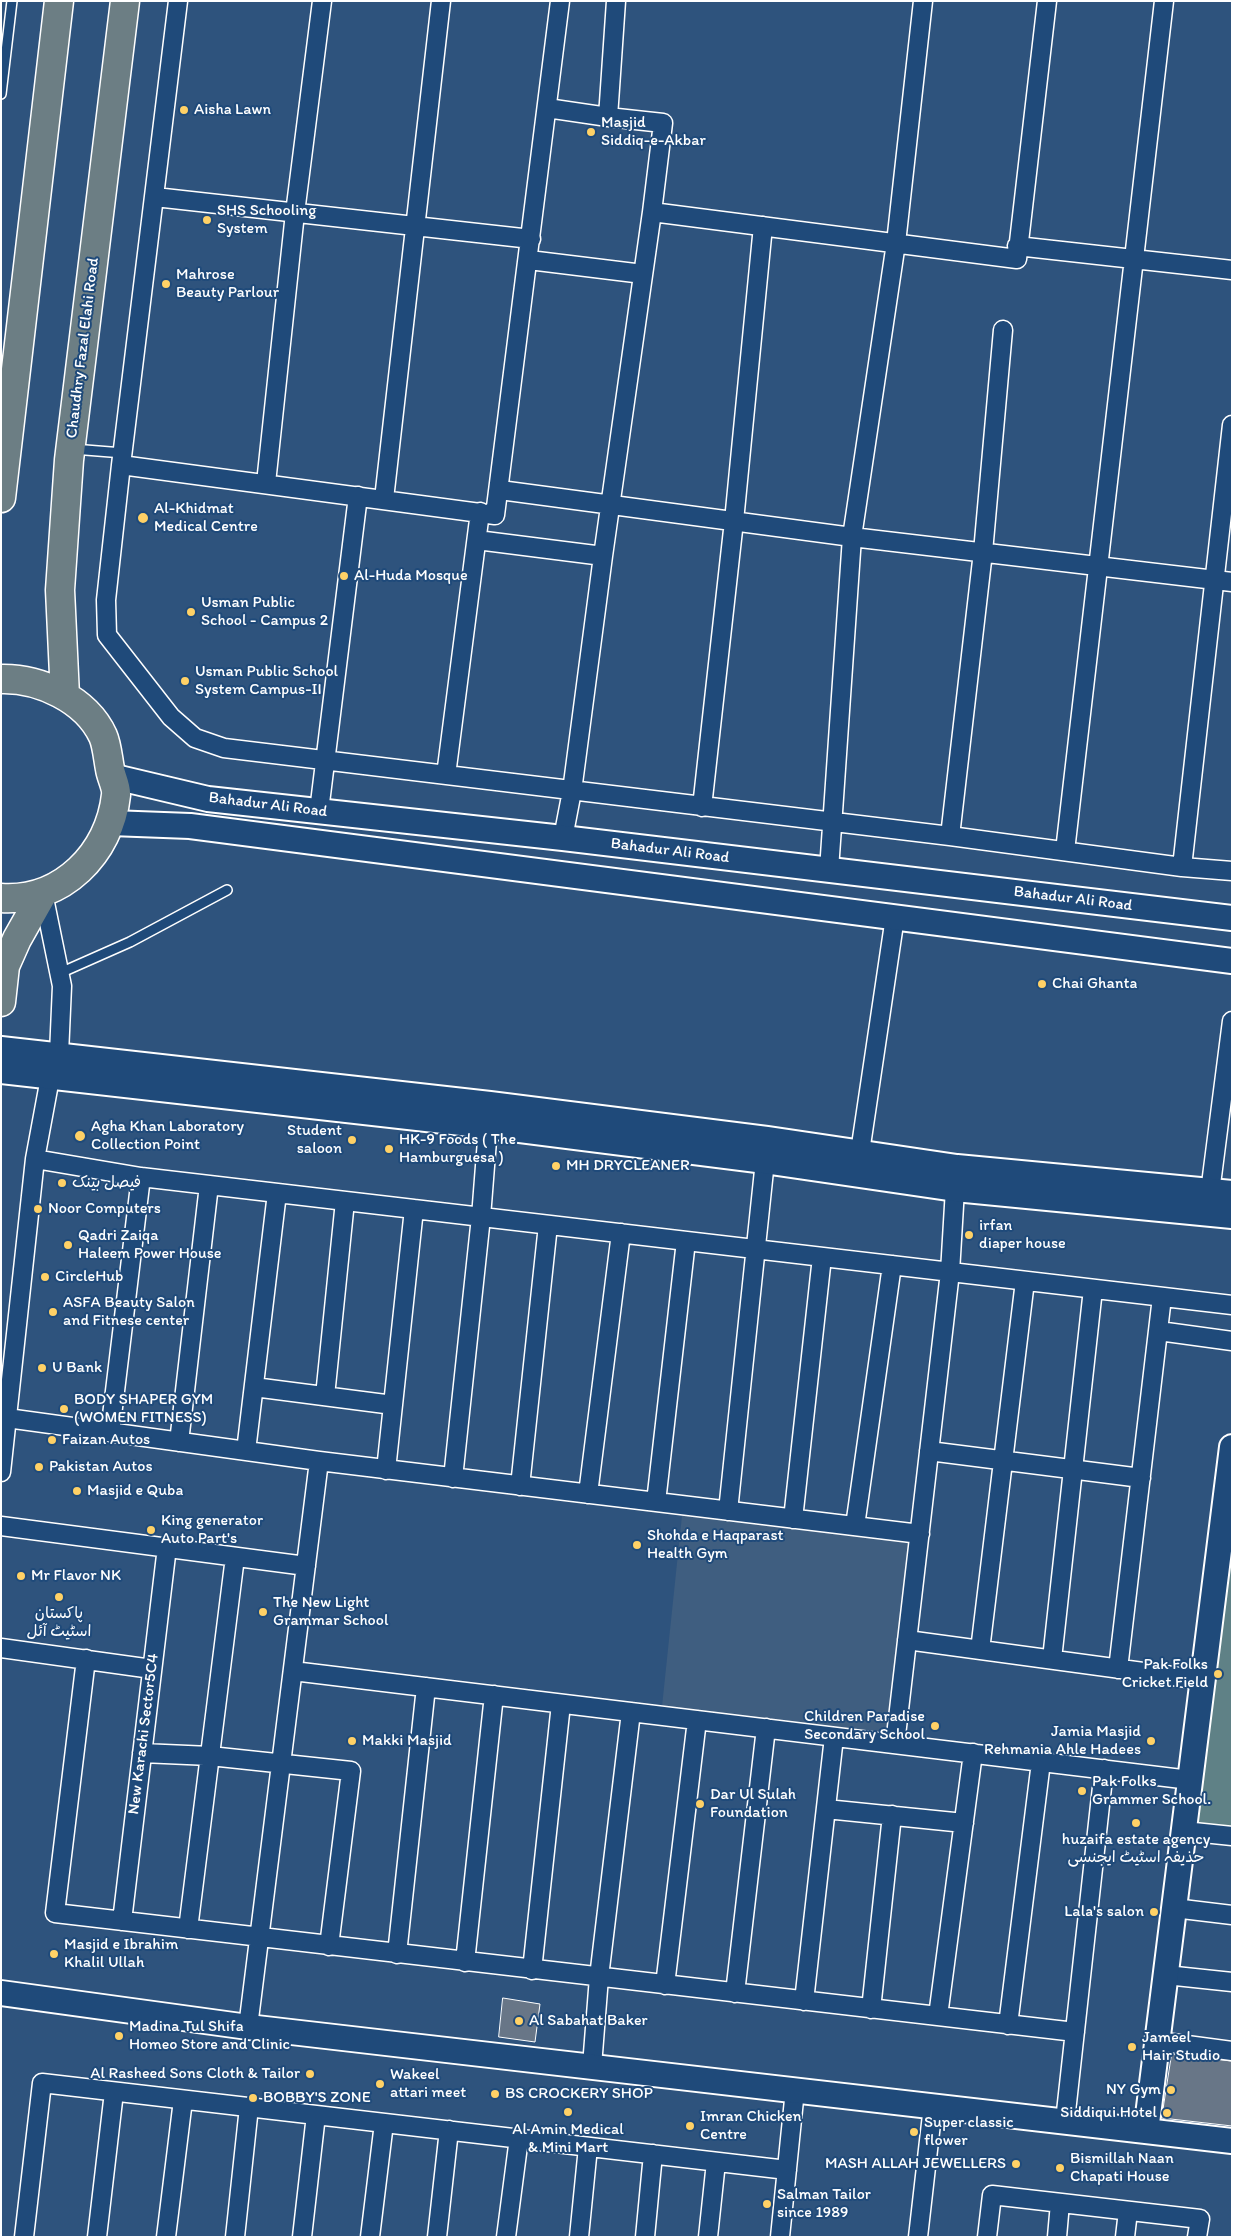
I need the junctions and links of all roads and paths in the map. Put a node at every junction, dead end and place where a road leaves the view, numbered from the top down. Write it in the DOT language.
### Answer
graph roads {
  1 [pos="12,1"];
  2 [pos="59,1"];
  3 [pos="125,1"];
  4 [pos="178,1"];
  5 [pos="322,1"];
  6 [pos="441,1"];
  7 [pos="560,1"];
  8 [pos="616,1"];
  9 [pos="923,1"];
  10 [pos="1047,1"];
  11 [pos="1164,1"];
  12 [pos="1,94"];
  13 [pos="547,108"];
  14 [pos="608,117"];
  15 [pos="155,197"];
  16 [pos="652,212"];
  17 [pos="295,213"];
  18 [pos="414,226"];
  19 [pos="762,226"];
  20 [pos="531,239"];
  21 [pos="896,243"];
  22 [pos="1017,246"];
  23 [pos="1132,259"];
  24 [pos="529,260"];
  25 [pos="1232,270"];
  26 [pos="643,274"];
  27 [pos="1003,330"];
  28 [pos="1232,425"];
  29 [pos="70,448"];
  30 [pos="122,459"];
  31 [pos="266,483"];
  32 [pos="500,490"];
  33 [pos="358,496"];
  34 [pos="1,498"];
  35 [pos="384,499"];
  36 [pos="610,504"];
  37 [pos="480,512"];
  38 [pos="734,521"];
  39 [pos="852,537"];
  40 [pos="476,540"];
  41 [pos="983,552"];
  42 [pos="603,556"];
  43 [pos="1097,566"];
  44 [pos="1213,580"];
  45 [pos="1232,582"];
  46 [pos="1,679"];
  47 [pos="65,696"];
  48 [pos="326,759"];
  49 [pos="446,775"];
  50 [pos="111,776"];
  51 [pos="572,791"];
  52 [pos="702,806"];
  53 [pos="319,811"];
  54 [pos="832,822"];
  55 [pos="111,823"];
  56 [pos="950,836"];
  57 [pos="563,838"];
  58 [pos="1064,851"];
  59 [pos="1182,867"];
  60 [pos="828,870"];
  61 [pos="1232,871"];
  62 [pos="228,890"];
  63 [pos="43,893"];
  64 [pos="1,898"];
  65 [pos="896,917"];
  66 [pos="1232,918"];
  67 [pos="1232,961"];
  68 [pos="60,973"];
  69 [pos="1,1002"];
  70 [pos="1232,1021"];
  71 [pos="1,1049"];
  72 [pos="59,1054"];
  73 [pos="1,1071"];
  74 [pos="50,1078"];
  75 [pos="489,1115"];
  76 [pos="860,1152"];
  77 [pos="36,1159"];
  78 [pos="765,1161"];
  79 [pos="141,1177"];
  80 [pos="209,1185"];
  81 [pos="955,1189"];
  82 [pos="1221,1192"];
  83 [pos="278,1193"];
  84 [pos="345,1201"];
  85 [pos="414,1209"];
  86 [pos="1232,1216"];
  87 [pos="481,1217"];
  88 [pos="548,1225"];
  89 [pos="621,1233"];
  90 [pos="686,1241"];
  91 [pos="754,1249"];
  92 [pos="822,1257"];
  93 [pos="892,1265"];
  94 [pos="950,1272"];
  95 [pos="1025,1281"];
  96 [pos="1094,1289"];
  97 [pos="1162,1297"];
  98 [pos="1232,1305"];
  99 [pos="1159,1331"];
  100 [pos="1232,1340"];
  101 [pos="254,1388"];
  102 [pos="324,1396"];
  103 [pos="393,1405"];
  104 [pos="7,1418"];
  105 [pos="110,1432"];
  106 [pos="179,1442"];
  107 [pos="1232,1447"];
  108 [pos="246,1451"];
  109 [pos="929,1451"];
  110 [pos="1003,1461"];
  111 [pos="319,1462"];
  112 [pos="1073,1469"];
  113 [pos="386,1470"];
  114 [pos="1,1472"];
  115 [pos="453,1478"];
  116 [pos="1141,1478"];
  117 [pos="520,1486"];
  118 [pos="588,1494"];
  119 [pos="656,1502"];
  120 [pos="728,1511"];
  121 [pos="793,1519"];
  122 [pos="1,1526"];
  123 [pos="855,1526"];
  124 [pos="920,1534"];
  125 [pos="167,1547"];
  126 [pos="236,1557"];
  127 [pos="306,1566"];
  128 [pos="908,1640"];
  129 [pos="1,1648"];
  130 [pos="980,1650"];
  131 [pos="86,1659"];
  132 [pos="1052,1659"];
  133 [pos="152,1668"];
  134 [pos="1118,1668"];
  135 [pos="293,1671"];
  136 [pos="1202,1680"];
  137 [pos="426,1687"];
  138 [pos="494,1695"];
  139 [pos="562,1704"];
  140 [pos="631,1712"];
  141 [pos="697,1720"];
  142 [pos="766,1728"];
  143 [pos="834,1737"];
  144 [pos="895,1744"];
  145 [pos="142,1753"];
  146 [pos="972,1753"];
  147 [pos="210,1756"];
  148 [pos="1041,1762"];
  149 [pos="281,1763"];
  150 [pos="1104,1769"];
  151 [pos="1190,1780"];
  152 [pos="826,1808"];
  153 [pos="892,1815"];
  154 [pos="964,1823"];
  155 [pos="1184,1831"];
  156 [pos="1232,1836"];
  157 [pos="1174,1908"];
  158 [pos="1232,1915"];
  159 [pos="122,1921"];
  160 [pos="188,1929"];
  161 [pos="259,1938"];
  162 [pos="329,1946"];
  163 [pos="397,1954"];
  164 [pos="466,1962"];
  165 [pos="532,1970"];
  166 [pos="1166,1975"];
  167 [pos="599,1977"];
  168 [pos="1232,1982"];
  169 [pos="665,1985"];
  170 [pos="1,1993"];
  171 [pos="735,1993"];
  172 [pos="804,2001"];
  173 [pos="870,2009"];
  174 [pos="938,2016"];
  175 [pos="1008,2025"];
  176 [pos="248,2027"];
  177 [pos="1075,2032"];
  178 [pos="1157,2041"];
  179 [pos="1232,2051"];
  180 [pos="592,2066"];
  181 [pos="795,2090"];
  182 [pos="114,2092"];
  183 [pos="183,2100"];
  184 [pos="934,2106"];
  185 [pos="249,2107"];
  186 [pos="316,2115"];
  187 [pos="1065,2121"];
  188 [pos="384,2123"];
  189 [pos="449,2130"];
  190 [pos="1146,2131"];
  191 [pos="519,2138"];
  192 [pos="1232,2141"];
  193 [pos="588,2147"];
  194 [pos="653,2154"];
  195 [pos="716,2162"];
  196 [pos="787,2170"];
  197 [pos="1060,2203"];
  198 [pos="1128,2211"];
  199 [pos="24,2237"];
  200 [pos="97,2237"];
  201 [pos="166,2237"];
  202 [pos="235,2237"];
  203 [pos="302,2237"];
  204 [pos="370,2237"];
  205 [pos="437,2237"];
  206 [pos="506,2237"];
  207 [pos="579,2237"];
  208 [pos="645,2237"];
  209 [pos="708,2237"];
  210 [pos="780,2237"];
  211 [pos="918,2237"];
  212 [pos="987,2237"];
  213 [pos="1056,2237"];
  214 [pos="1125,2237"];
  215 [pos="1197,2237"];
  1 -- 12 [label="lane"];
  2 -- 34 [label="main road"];
  3 -- 29 [label="main road, Chaudhry Fazal Elahi Road"];
  4 -- 15 [label="street"];
  5 -- 17 [label="street"];
  6 -- 18 [label="street"];
  7 -- 13 [label="street"];
  8 -- 14 [label="street"];
  9 -- 21 [label="street"];
  10 -- 22 [label="street"];
  11 -- 23 [label="street"];
  13 -- 14 [label="street"];
  13 -- 20 [label="street"];
  14 -- 16 [label="street"];
  15 -- 17 [label="street"];
  15 -- 30 [label="street"];
  16 -- 19 [label="street"];
  16 -- 26 [label="street"];
  17 -- 18 [label="street"];
  17 -- 31 [label="street"];
  18 -- 20 [label="street"];
  18 -- 35 [label="street"];
  19 -- 21 [label="street"];
  19 -- 38 [label="street"];
  20 -- 24 [label="street"];
  21 -- 22 [label="street"];
  21 -- 39 [label="street"];
  22 -- 23 [label="street"];
  23 -- 25 [label="street"];
  23 -- 43 [label="street"];
  24 -- 26 [label="street"];
  24 -- 32 [label="street"];
  26 -- 36 [label="street"];
  27 -- 41 [label="street"];
  28 -- 44 [label="street"];
  29 -- 30 [label="lane"];
  29 -- 47 [label="main road, Chaudhry Fazal Elahi Road"];
  30 -- 31 [label="street"];
  30 -- 48 [label="street"];
  31 -- 33 [label="street"];
  32 -- 36 [label="street"];
  32 -- 37 [label="street"];
  33 -- 35 [label="street"];
  33 -- 48 [label="street"];
  35 -- 37 [label="street"];
  36 -- 38 [label="street"];
  36 -- 42 [label="street"];
  37 -- 40 [label="street"];
  38 -- 39 [label="street"];
  38 -- 52 [label="street"];
  39 -- 41 [label="street"];
  39 -- 54 [label="street"];
  40 -- 42 [label="street"];
  40 -- 49 [label="street"];
  41 -- 43 [label="street"];
  41 -- 56 [label="street"];
  42 -- 51 [label="street"];
  43 -- 44 [label="street"];
  43 -- 58 [label="street"];
  44 -- 45 [label="street"];
  44 -- 59 [label="street"];
  46 -- 47 [label="main road"];
  47 -- 50 [label="main road"];
  48 -- 49 [label="street"];
  48 -- 53 [label="street"];
  49 -- 51 [label="street"];
  50 -- 53 [label="street, Bahadur Ali Road"];
  50 -- 55 [label="main road"];
  51 -- 52 [label="street"];
  51 -- 57 [label="street"];
  52 -- 54 [label="street"];
  53 -- 57 [label="street, Bahadur Ali Road"];
  54 -- 56 [label="street"];
  54 -- 60 [label="street"];
  55 -- 63 [label="main road"];
  55 -- 65 [label="street, Bahadur Ali Road"];
  56 -- 58 [label="street"];
  57 -- 60 [label="street, Bahadur Ali Road"];
  58 -- 59 [label="street"];
  59 -- 61 [label="street"];
  60 -- 66 [label="street, Bahadur Ali Road"];
  62 -- 68 [label="lane"];
  63 -- 64 [label="main road"];
  63 -- 68 [label="street"];
  63 -- 69 [label="main road"];
  65 -- 67 [label="street, Bahadur Ali Road"];
  65 -- 76 [label="street"];
  68 -- 72 [label="street"];
  70 -- 82 [label="street"];
  71 -- 72 [label="street"];
  72 -- 74 [label="street"];
  72 -- 75 [label="street"];
  73 -- 74 [label="street"];
  74 -- 75 [label="street"];
  74 -- 77 [label="street"];
  75 -- 76 [label="street"];
  75 -- 78 [label="street"];
  75 -- 87 [label="street"];
  76 -- 82 [label="street"];
  77 -- 79 [label="street"];
  77 -- 104 [label="street"];
  78 -- 81 [label="street"];
  78 -- 91 [label="street"];
  79 -- 80 [label="street"];
  79 -- 105 [label="street"];
  80 -- 83 [label="street"];
  80 -- 106 [label="street"];
  81 -- 86 [label="street"];
  81 -- 94 [label="street"];
  83 -- 84 [label="street"];
  83 -- 101 [label="street"];
  84 -- 85 [label="street"];
  84 -- 102 [label="street"];
  85 -- 87 [label="street"];
  85 -- 103 [label="street"];
  87 -- 88 [label="street"];
  87 -- 115 [label="street"];
  88 -- 89 [label="street"];
  88 -- 117 [label="street"];
  89 -- 90 [label="street"];
  89 -- 118 [label="street"];
  90 -- 91 [label="street"];
  90 -- 119 [label="street"];
  91 -- 92 [label="street"];
  91 -- 120 [label="street"];
  92 -- 93 [label="street"];
  92 -- 121 [label="street"];
  93 -- 94 [label="street"];
  93 -- 123 [label="street"];
  94 -- 95 [label="street"];
  94 -- 109 [label="street"];
  95 -- 96 [label="street"];
  95 -- 110 [label="street"];
  96 -- 97 [label="street"];
  96 -- 112 [label="street"];
  97 -- 98 [label="street"];
  97 -- 99 [label="street"];
  99 -- 100 [label="street"];
  99 -- 116 [label="street"];
  101 -- 102 [label="street"];
  101 -- 108 [label="street"];
  102 -- 103 [label="street"];
  103 -- 113 [label="street"];
  104 -- 105 [label="street"];
  104 -- 114 [label="street"];
  105 -- 106 [label="street"];
  106 -- 108 [label="street"];
  107 -- 136 [label="street"];
  108 -- 111 [label="street"];
  109 -- 110 [label="street"];
  109 -- 124 [label="street"];
  110 -- 112 [label="street"];
  110 -- 130 [label="street"];
  111 -- 113 [label="street"];
  111 -- 127 [label="street"];
  112 -- 116 [label="street"];
  112 -- 132 [label="street"];
  113 -- 115 [label="street"];
  115 -- 117 [label="street"];
  116 -- 134 [label="street"];
  117 -- 118 [label="street"];
  118 -- 119 [label="street"];
  119 -- 120 [label="street"];
  120 -- 121 [label="street"];
  121 -- 123 [label="street"];
  122 -- 125 [label="street"];
  123 -- 124 [label="street"];
  124 -- 128 [label="street"];
  125 -- 126 [label="street"];
  125 -- 133 [label="street, New Karachi Sector5C4"];
  126 -- 127 [label="street"];
  126 -- 147 [label="street"];
  127 -- 135 [label="street"];
  128 -- 130 [label="street"];
  128 -- 144 [label="street"];
  129 -- 131 [label="street"];
  130 -- 132 [label="street"];
  131 -- 133 [label="street"];
  131 -- 159 [label="street"];
  132 -- 134 [label="street"];
  133 -- 145 [label="street, New Karachi Sector5C4"];
  134 -- 136 [label="street"];
  135 -- 137 [label="street"];
  135 -- 149 [label="street"];
  136 -- 151 [label="street"];
  137 -- 138 [label="street"];
  137 -- 163 [label="street"];
  138 -- 139 [label="street"];
  138 -- 164 [label="street"];
  139 -- 140 [label="street"];
  139 -- 165 [label="street"];
  140 -- 141 [label="street"];
  140 -- 167 [label="street"];
  141 -- 142 [label="street"];
  141 -- 169 [label="street"];
  142 -- 143 [label="street"];
  142 -- 171 [label="street"];
  143 -- 144 [label="street"];
  143 -- 152 [label="street"];
  144 -- 146 [label="street"];
  145 -- 147 [label="street"];
  145 -- 159 [label="street, New Karachi Sector5C4"];
  146 -- 148 [label="street"];
  146 -- 154 [label="street"];
  147 -- 149 [label="street"];
  147 -- 160 [label="street"];
  148 -- 150 [label="street"];
  148 -- 175 [label="street"];
  149 -- 161 [label="street"];
  149 -- 162 [label="street"];
  150 -- 151 [label="street"];
  150 -- 177 [label="street"];
  151 -- 155 [label="street"];
  152 -- 153 [label="street"];
  152 -- 172 [label="street"];
  153 -- 154 [label="street"];
  153 -- 173 [label="street"];
  154 -- 174 [label="street"];
  155 -- 156 [label="street"];
  155 -- 157 [label="street"];
  157 -- 158 [label="street"];
  157 -- 166 [label="street"];
  159 -- 160 [label="street"];
  160 -- 161 [label="street"];
  161 -- 162 [label="street"];
  161 -- 176 [label="street"];
  162 -- 163 [label="street"];
  163 -- 164 [label="street"];
  164 -- 165 [label="street"];
  165 -- 167 [label="street"];
  166 -- 168 [label="street"];
  166 -- 178 [label="street"];
  167 -- 169 [label="street"];
  167 -- 180 [label="street"];
  169 -- 171 [label="street"];
  170 -- 176 [label="street"];
  171 -- 172 [label="street"];
  172 -- 173 [label="street"];
  173 -- 174 [label="street"];
  174 -- 175 [label="street"];
  175 -- 177 [label="street"];
  176 -- 180 [label="street"];
  177 -- 187 [label="street"];
  178 -- 179 [label="street"];
  178 -- 190 [label="street"];
  180 -- 181 [label="street"];
  181 -- 184 [label="street"];
  181 -- 196 [label="street"];
  182 -- 183 [label="street"];
  182 -- 199 [label="street"];
  182 -- 200 [label="street"];
  183 -- 185 [label="street"];
  183 -- 201 [label="street"];
  184 -- 187 [label="street"];
  184 -- 211 [label="street"];
  185 -- 186 [label="street"];
  185 -- 202 [label="street"];
  186 -- 188 [label="street"];
  186 -- 203 [label="street"];
  187 -- 190 [label="street"];
  188 -- 189 [label="street"];
  188 -- 204 [label="street"];
  189 -- 191 [label="street"];
  189 -- 205 [label="street"];
  190 -- 192 [label="street"];
  191 -- 193 [label="street"];
  191 -- 206 [label="street"];
  193 -- 194 [label="street"];
  193 -- 207 [label="street"];
  194 -- 195 [label="street"];
  194 -- 208 [label="street"];
  195 -- 196 [label="street"];
  195 -- 209 [label="street"];
  196 -- 210 [label="street"];
  197 -- 198 [label="street"];
  197 -- 212 [label="street"];
  197 -- 213 [label="street"];
  198 -- 214 [label="street"];
  198 -- 215 [label="street"];
}
